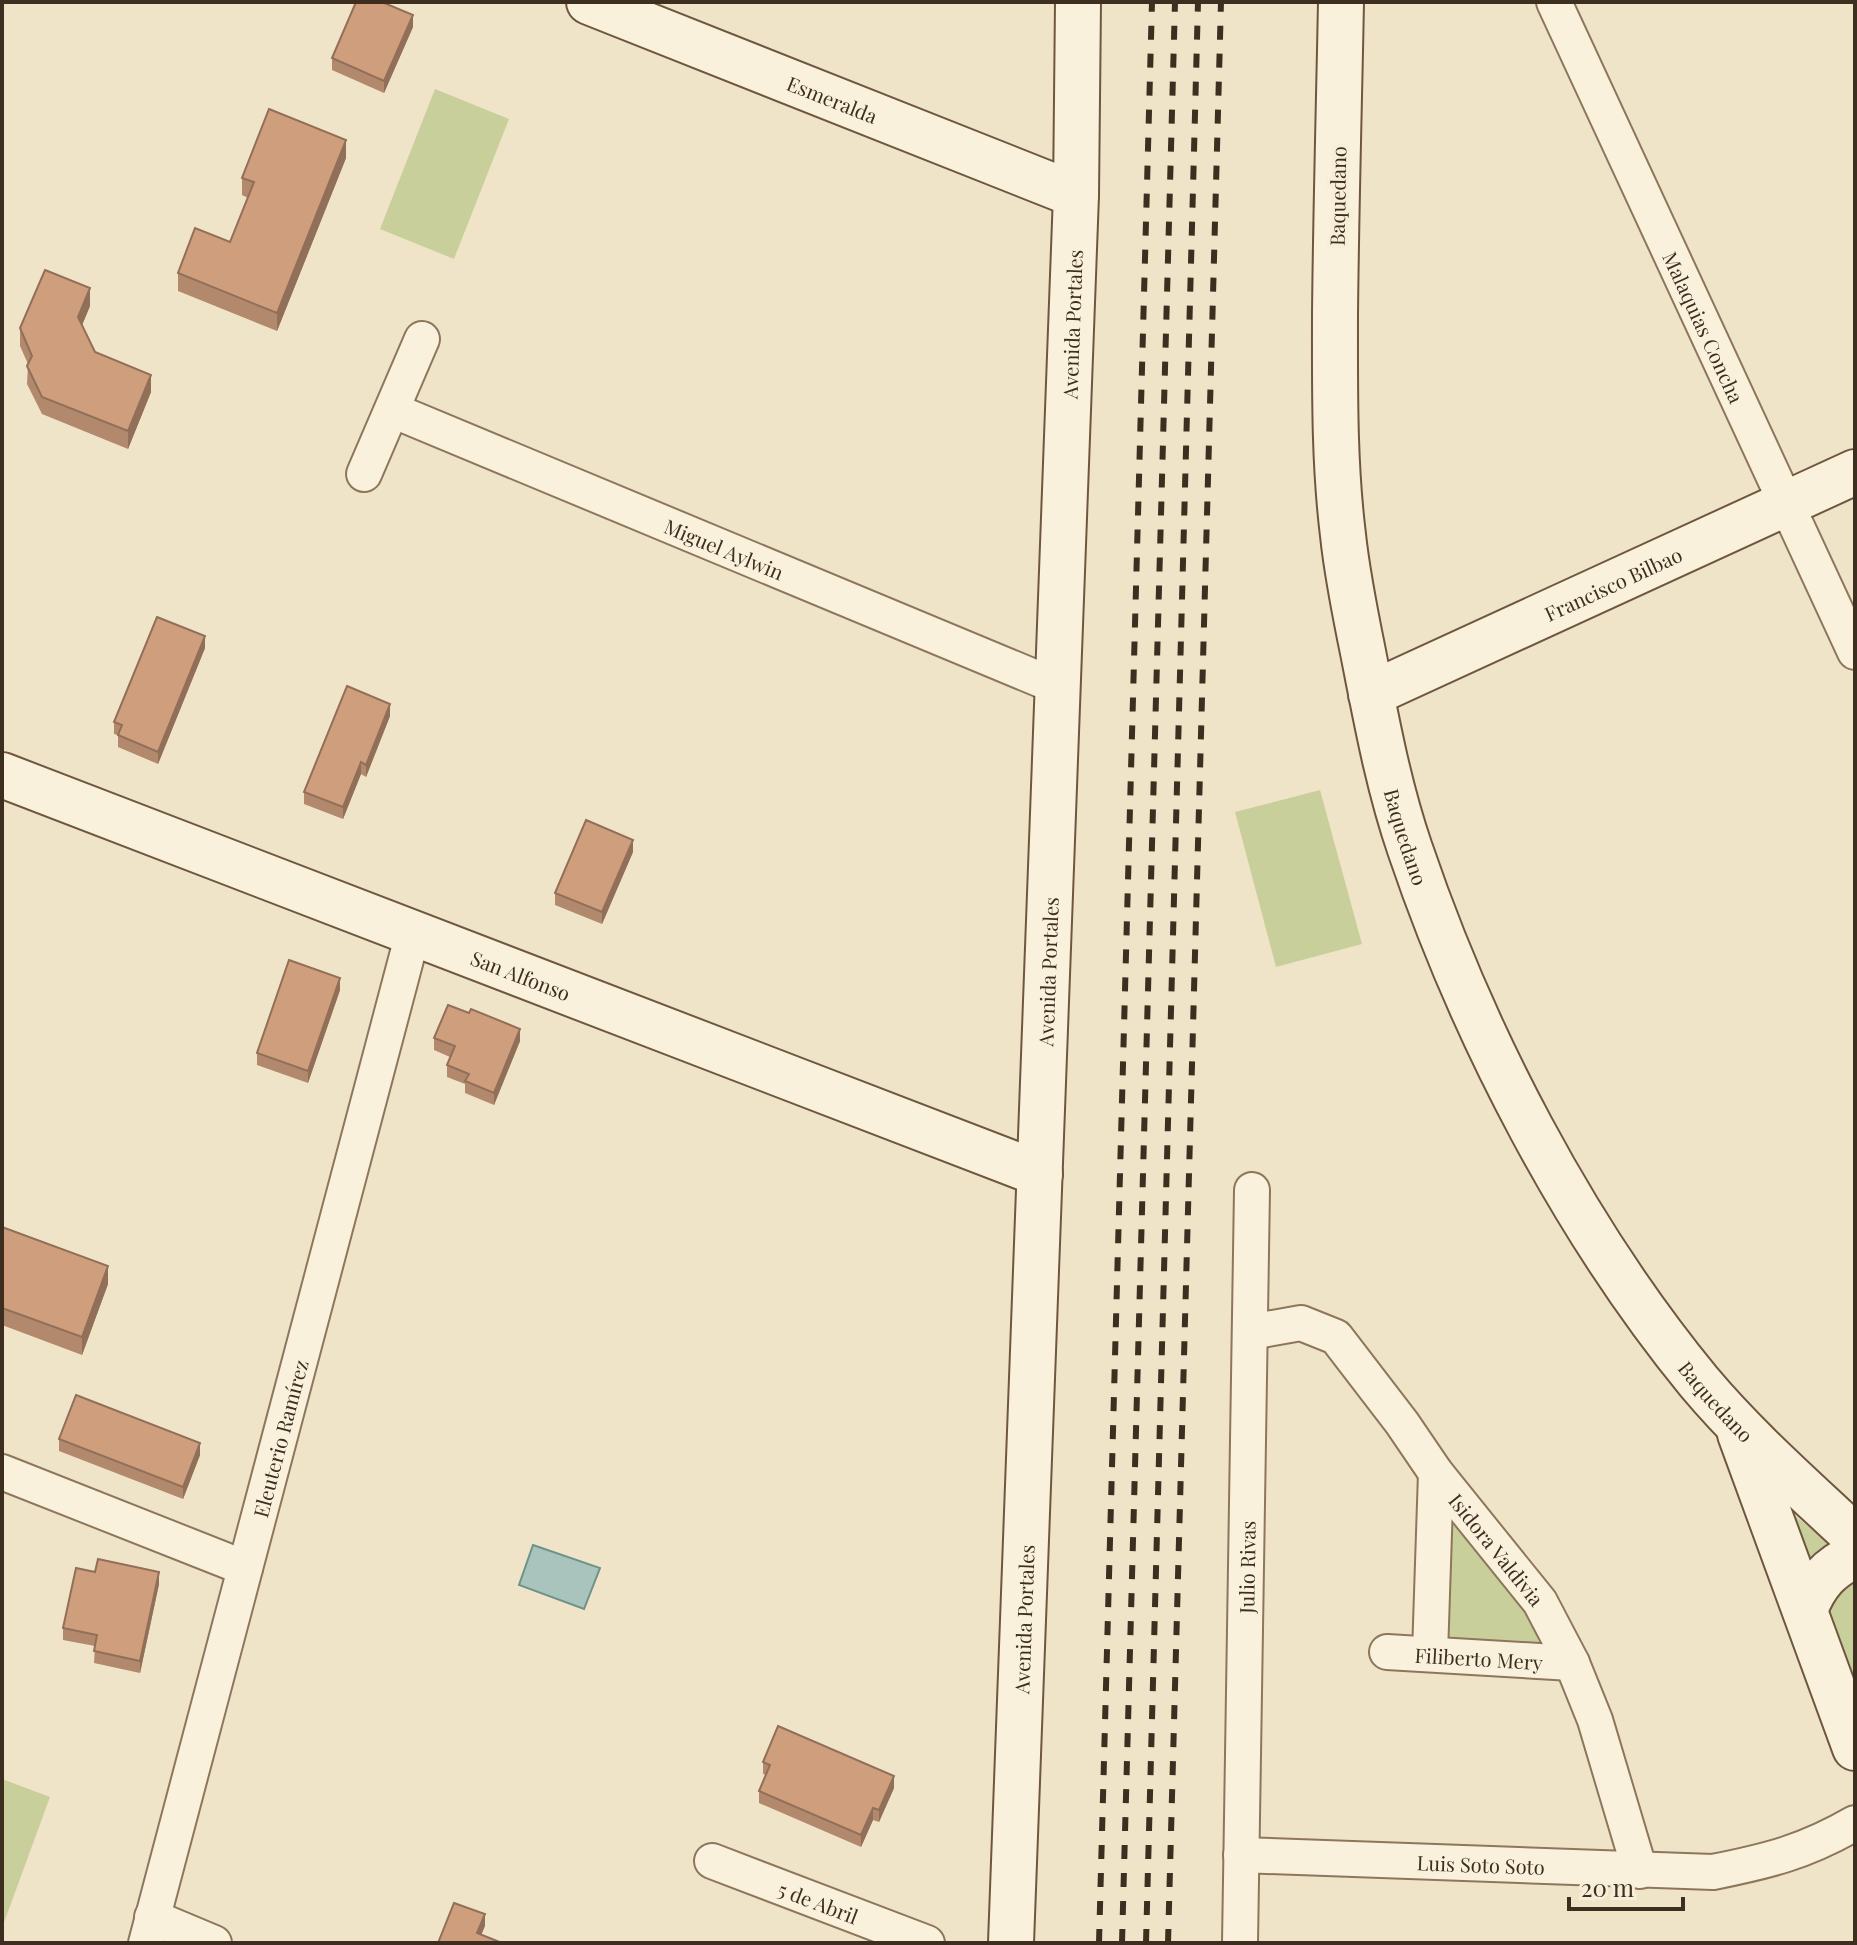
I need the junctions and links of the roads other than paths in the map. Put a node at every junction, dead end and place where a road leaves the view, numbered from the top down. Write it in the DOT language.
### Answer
graph roads {
  1 [pos="589,2"];
  2 [pos="1078,2"];
  3 [pos="1341,2"];
  4 [pos="1554,2"];
  5 [pos="1076,195"];
  6 [pos="422,339"];
  7 [pos="392,410"];
  8 [pos="1855,472"];
  9 [pos="364,474"];
  10 [pos="1786,504"];
  11 [pos="1855,652"];
  12 [pos="1058,687"];
  13 [pos="1371,694"];
  14 [pos="2,775"];
  15 [pos="413,933"];
  16 [pos="1040,1174"];
  17 [pos="1252,1190"];
  18 [pos="1250,1332"];
  19 [pos="1736,1424"];
  20 [pos="2,1472"];
  21 [pos="1436,1473"];
  22 [pos="1855,1537"];
  23 [pos="1855,1556"];
  24 [pos="245,1568"];
  25 [pos="1805,1610"];
  26 [pos="1387,1652"];
  27 [pos="1430,1654"];
  28 [pos="1572,1663"];
  29 [pos="1855,1748"];
  30 [pos="1855,1823"];
  31 [pos="1241,1855"];
  32 [pos="712,1861"];
  33 [pos="1640,1871"];
  34 [pos="149,1930"];
  35 [pos="214,1943"];
  36 [pos="927,1943"];
  37 [pos="1011,1943"];
  38 [pos="1240,1943"];
  1 -- 5 [label="street, Esmeralda"];
  2 -- 5 [label="street, Avenida Portales"];
  3 -- 13 [label="street, Baquedano"];
  4 -- 10 [label="street, Malaquias Concha"];
  5 -- 12 [label="street, Avenida Portales"];
  6 -- 7 [label="street"];
  7 -- 9 [label="street"];
  7 -- 12 [label="street, Miguel Aylwin"];
  8 -- 10 [label="street, Francisco Bilbao"];
  10 -- 11 [label="street, Malaquias Concha"];
  10 -- 13 [label="street, Francisco Bilbao"];
  12 -- 16 [label="street, Avenida Portales"];
  13 -- 19 [label="street, Baquedano"];
  14 -- 15 [label="street, San Alfonso"];
  15 -- 16 [label="street, San Alfonso"];
  15 -- 24 [label="street, Eleuterio Ramírez"];
  16 -- 37 [label="street, Avenida Portales"];
  17 -- 18 [label="street, Julio Rivas"];
  18 -- 21 [label="street, Isidora Valdivia"];
  18 -- 31 [label="street, Julio Rivas"];
  19 -- 22 [label="street, Baquedano"];
  19 -- 25 [label="street"];
  20 -- 24 [label="street"];
  21 -- 27 [label="street"];
  21 -- 28 [label="street, Isidora Valdivia"];
  23 -- 25 [label="street"];
  24 -- 34 [label="street, Eleuterio Ramírez"];
  25 -- 29 [label="street"];
  26 -- 27 [label="street, Filiberto Mery"];
  27 -- 28 [label="street, Filiberto Mery"];
  28 -- 33 [label="street, Isidora Valdivia"];
  30 -- 33 [label="street, Luis Soto Soto"];
  31 -- 33 [label="street, Luis Soto Soto"];
  31 -- 38 [label="street, Julio Rivas"];
  32 -- 36 [label="street, 5 de Abril"];
  34 -- 35 [label="street"];
}
